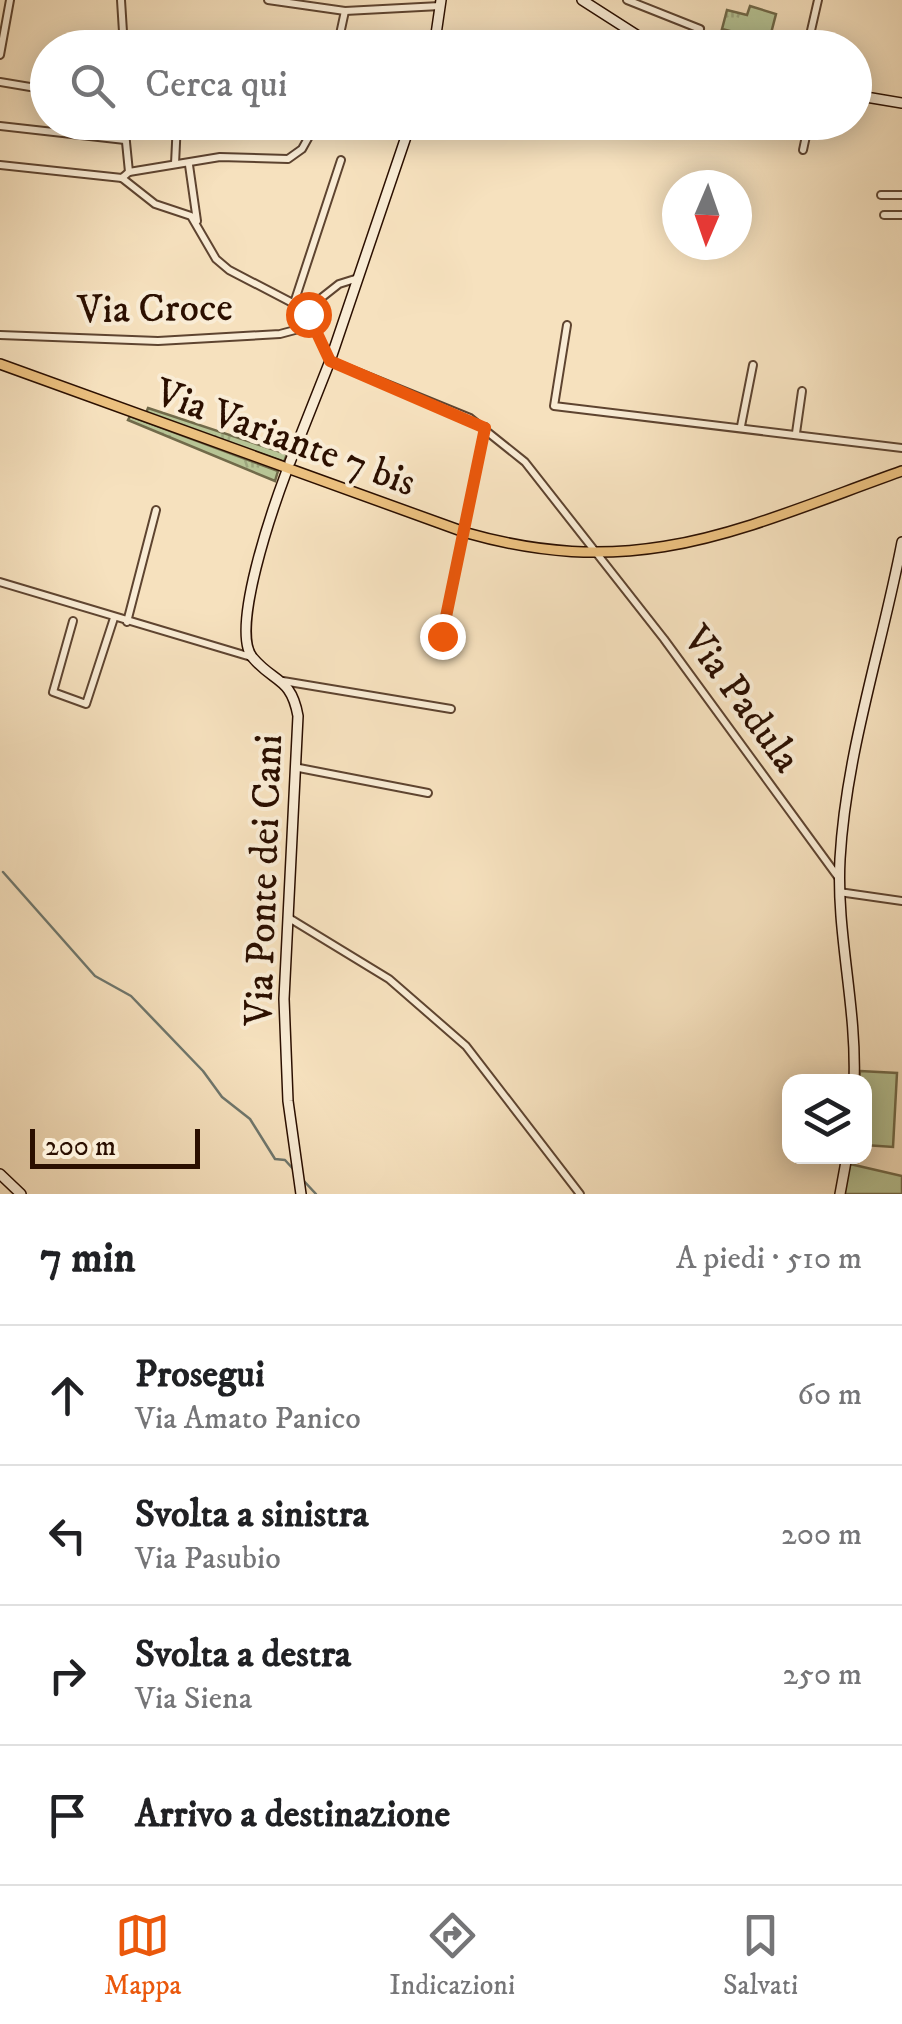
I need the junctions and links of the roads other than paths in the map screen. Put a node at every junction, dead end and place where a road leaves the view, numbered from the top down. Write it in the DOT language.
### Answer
graph roads {
  1 [pos="10,0"];
  2 [pos="121,0"];
  3 [pos="268,0"];
  4 [pos="582,0"];
  5 [pos="627,0"];
  6 [pos="818,0"];
  7 [pos="441,3"];
  8 [pos="345,10"];
  9 [pos="123,30"];
  10 [pos="341,30"];
  11 [pos="437,30"];
  12 [pos="626,30"];
  13 [pos="700,30"];
  14 [pos="811,30"];
  15 [pos="0,55"];
  16 [pos="0,82"];
  17 [pos="30,87"];
  18 [pos="872,98"];
  19 [pos="902,104"];
  20 [pos="0,126"];
  21 [pos="30,129"];
  22 [pos="125,140"];
  23 [pos="176,140"];
  24 [pos="307,140"];
  25 [pos="405,140"];
  26 [pos="805,140"];
  27 [pos="803,150"];
  28 [pos="342,160"];
  29 [pos="175,164"];
  30 [pos="0,165"];
  31 [pos="190,165"];
  32 [pos="125,175"];
  33 [pos="881,195"];
  34 [pos="902,195"];
  35 [pos="902,215"];
  36 [pos="884,216"];
  37 [pos="197,222"];
  38 [pos="355,279"];
  39 [pos="294,303"];
  40 [pos="306,310"];
  41 [pos="567,325"];
  42 [pos="310,326"];
  43 [pos="0,335"];
  44 [pos="330,361"];
  45 [pos="0,364"];
  46 [pos="752,366"];
  47 [pos="802,392"];
  48 [pos="741,426"];
  49 [pos="485,428"];
  50 [pos="796,433"];
  51 [pos="902,448"];
  52 [pos="902,471"];
  53 [pos="156,510"];
  54 [pos="464,532"];
  55 [pos="902,542"];
  56 [pos="598,554"];
  57 [pos="0,582"];
  58 [pos="78,606"];
  59 [pos="114,618"];
  60 [pos="127,622"];
  61 [pos="453,650"];
  62 [pos="251,657"];
  63 [pos="283,681"];
  64 [pos="451,710"];
  65 [pos="298,768"];
  66 [pos="428,793"];
  67 [pos="839,879"];
  68 [pos="840,892"];
  69 [pos="902,901"];
  70 [pos="288,917"];
  71 [pos="854,1074"];
  72 [pos="846,1164"];
  73 [pos="0,1176"];
  74 [pos="300,1191"];
  75 [pos="21,1194"];
  76 [pos="580,1194"];
  77 [pos="840,1194"];
  1 -- 15 [label="street"];
  2 -- 9 [label="street"];
  3 -- 8 [label="street"];
  4 -- 12 [label="street"];
  5 -- 13 [label="street"];
  6 -- 14 [label="street"];
  7 -- 8 [label="street"];
  7 -- 11 [label="street"];
  8 -- 10 [label="street"];
  16 -- 17 [label="street"];
  18 -- 19 [label="street"];
  20 -- 21 [label="street"];
  22 -- 32 [label="street"];
  23 -- 29 [label="street"];
  24 -- 31 [label="street"];
  25 -- 38 [label="street"];
  26 -- 27 [label="street"];
  28 -- 39 [label="street"];
  29 -- 31 [label="street"];
  29 -- 32 [label="street"];
  30 -- 32 [label="street"];
  31 -- 37 [label="street"];
  32 -- 37 [label="street"];
  33 -- 34 [label="street"];
  35 -- 36 [label="street"];
  37 -- 39 [label="street"];
  38 -- 40 [label="street"];
  38 -- 44 [label="street"];
  39 -- 40 [label="street"];
  40 -- 42 [label="street"];
  41 -- 48 [label="street"];
  42 -- 43 [label="street, Via Croce"];
  42 -- 44 [label="street"];
  44 -- 49 [label="street, Via Padula"];
  44 -- 62 [label="street"];
  45 -- 54 [label="main road, Via Variante 7 bis"];
  46 -- 48 [label="street"];
  47 -- 50 [label="street"];
  48 -- 50 [label="street"];
  49 -- 54 [label="street"];
  49 -- 56 [label="street, Via Padula"];
  50 -- 51 [label="street"];
  52 -- 56 [label="main road, Via Variante 7 bis"];
  53 -- 60 [label="street"];
  54 -- 56 [label="main road, Via Variante 7 bis"];
  54 -- 61 [label="street"];
  55 -- 67 [label="street, Via Padula"];
  56 -- 67 [label="street, Via Padula"];
  57 -- 58 [label="street"];
  58 -- 59 [label="street"];
  58 -- 59 [label="street"];
  59 -- 60 [label="street"];
  60 -- 62 [label="street"];
  62 -- 63 [label="street, Via Ponte dei Cani"];
  63 -- 64 [label="street"];
  63 -- 65 [label="street, Via Ponte dei Cani"];
  65 -- 66 [label="street"];
  65 -- 70 [label="street, Via Ponte dei Cani"];
  67 -- 68 [label="street, Via Padula"];
  68 -- 69 [label="street"];
  68 -- 71 [label="street, Via Padula"];
  70 -- 74 [label="street, Via Ponte dei Cani"];
  70 -- 76 [label="street"];
  72 -- 77 [label="street"];
  73 -- 75 [label="street"];
}
